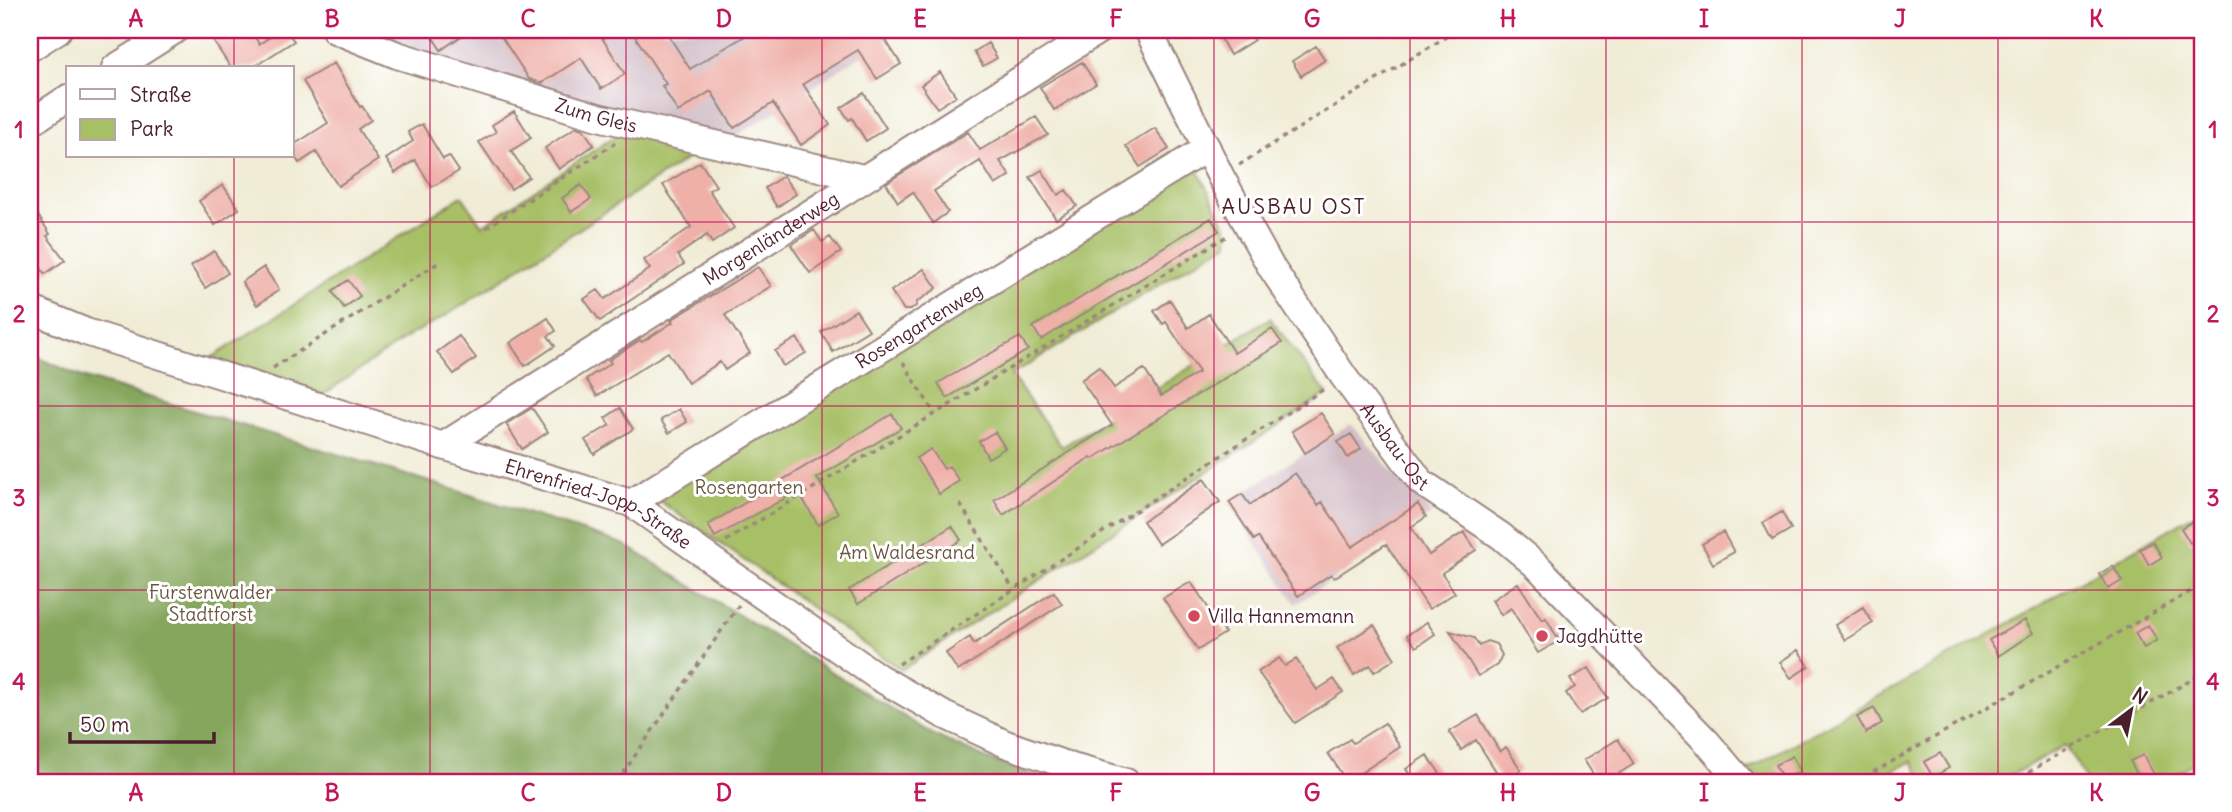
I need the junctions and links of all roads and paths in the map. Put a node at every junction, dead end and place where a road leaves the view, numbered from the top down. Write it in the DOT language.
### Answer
graph roads {
  1 [pos="58,30"];
  2 [pos="174,30"];
  3 [pos="335,30"];
  4 [pos="1099,30"];
  5 [pos="1148,30"];
  6 [pos="1457,30"];
  7 [pos="30,48"];
  8 [pos="118,66"];
  9 [pos="66,99"];
  10 [pos="30,123"];
  11 [pos="639,127"];
  12 [pos="1206,148"];
  13 [pos="1221,177"];
  14 [pos="863,178"];
  15 [pos="1247,223"];
  16 [pos="486,228"];
  17 [pos="441,261"];
  18 [pos="30,309"];
  19 [pos="891,343"];
  20 [pos="1344,377"];
  21 [pos="247,384"];
  22 [pos="935,414"];
  23 [pos="443,446"];
  24 [pos="631,503"];
  25 [pos="960,504"];
  26 [pos="704,554"];
  27 [pos="2202,585"];
  28 [pos="751,588"];
  29 [pos="1014,590"];
  30 [pos="2202,674"];
  31 [pos="878,677"];
  32 [pos="617,782"];
  33 [pos="1126,782"];
  34 [pos="1741,782"];
  35 [pos="1856,782"];
  36 [pos="2011,782"];
  1 -- 7 [label="street"];
  2 -- 8 [label="street"];
  3 -- 11 [label="street, Zum Gleis"];
  4 -- 14 [label="street, Morgenländerweg"];
  5 -- 12 [label="street, Ausbau-Ost"];
  6 -- 13 [label="path"];
  9 -- 10 [label="street"];
  11 -- 14 [label="street, Zum Gleis"];
  11 -- 16 [label="path"];
  12 -- 13 [label="street, Ausbau-Ost"];
  12 -- 19 [label="street, Rosengartenweg"];
  13 -- 15 [label="street, Ausbau-Ost"];
  14 -- 23 [label="street, Morgenländerweg"];
  15 -- 20 [label="street, Ausbau-Ost"];
  15 -- 22 [label="path"];
  17 -- 21 [label="path"];
  18 -- 21 [label="street, Ehrenfried-Jopp-Straße"];
  19 -- 22 [label="path"];
  19 -- 24 [label="street, Rosengartenweg"];
  20 -- 29 [label="path"];
  20 -- 34 [label="street, Ausbau-Ost"];
  21 -- 23 [label="street, Ehrenfried-Jopp-Straße"];
  22 -- 26 [label="path"];
  23 -- 24 [label="street, Ehrenfried-Jopp-Straße"];
  24 -- 26 [label="street, Ehrenfried-Jopp-Straße"];
  25 -- 29 [label="path"];
  26 -- 28 [label="street, Ehrenfried-Jopp-Straße"];
  27 -- 35 [label="path"];
  28 -- 31 [label="street, Ehrenfried-Jopp-Straße"];
  28 -- 32 [label="path"];
  29 -- 31 [label="path"];
  30 -- 36 [label="path"];
  31 -- 33 [label="street, Ehrenfried-Jopp-Straße"];
}
